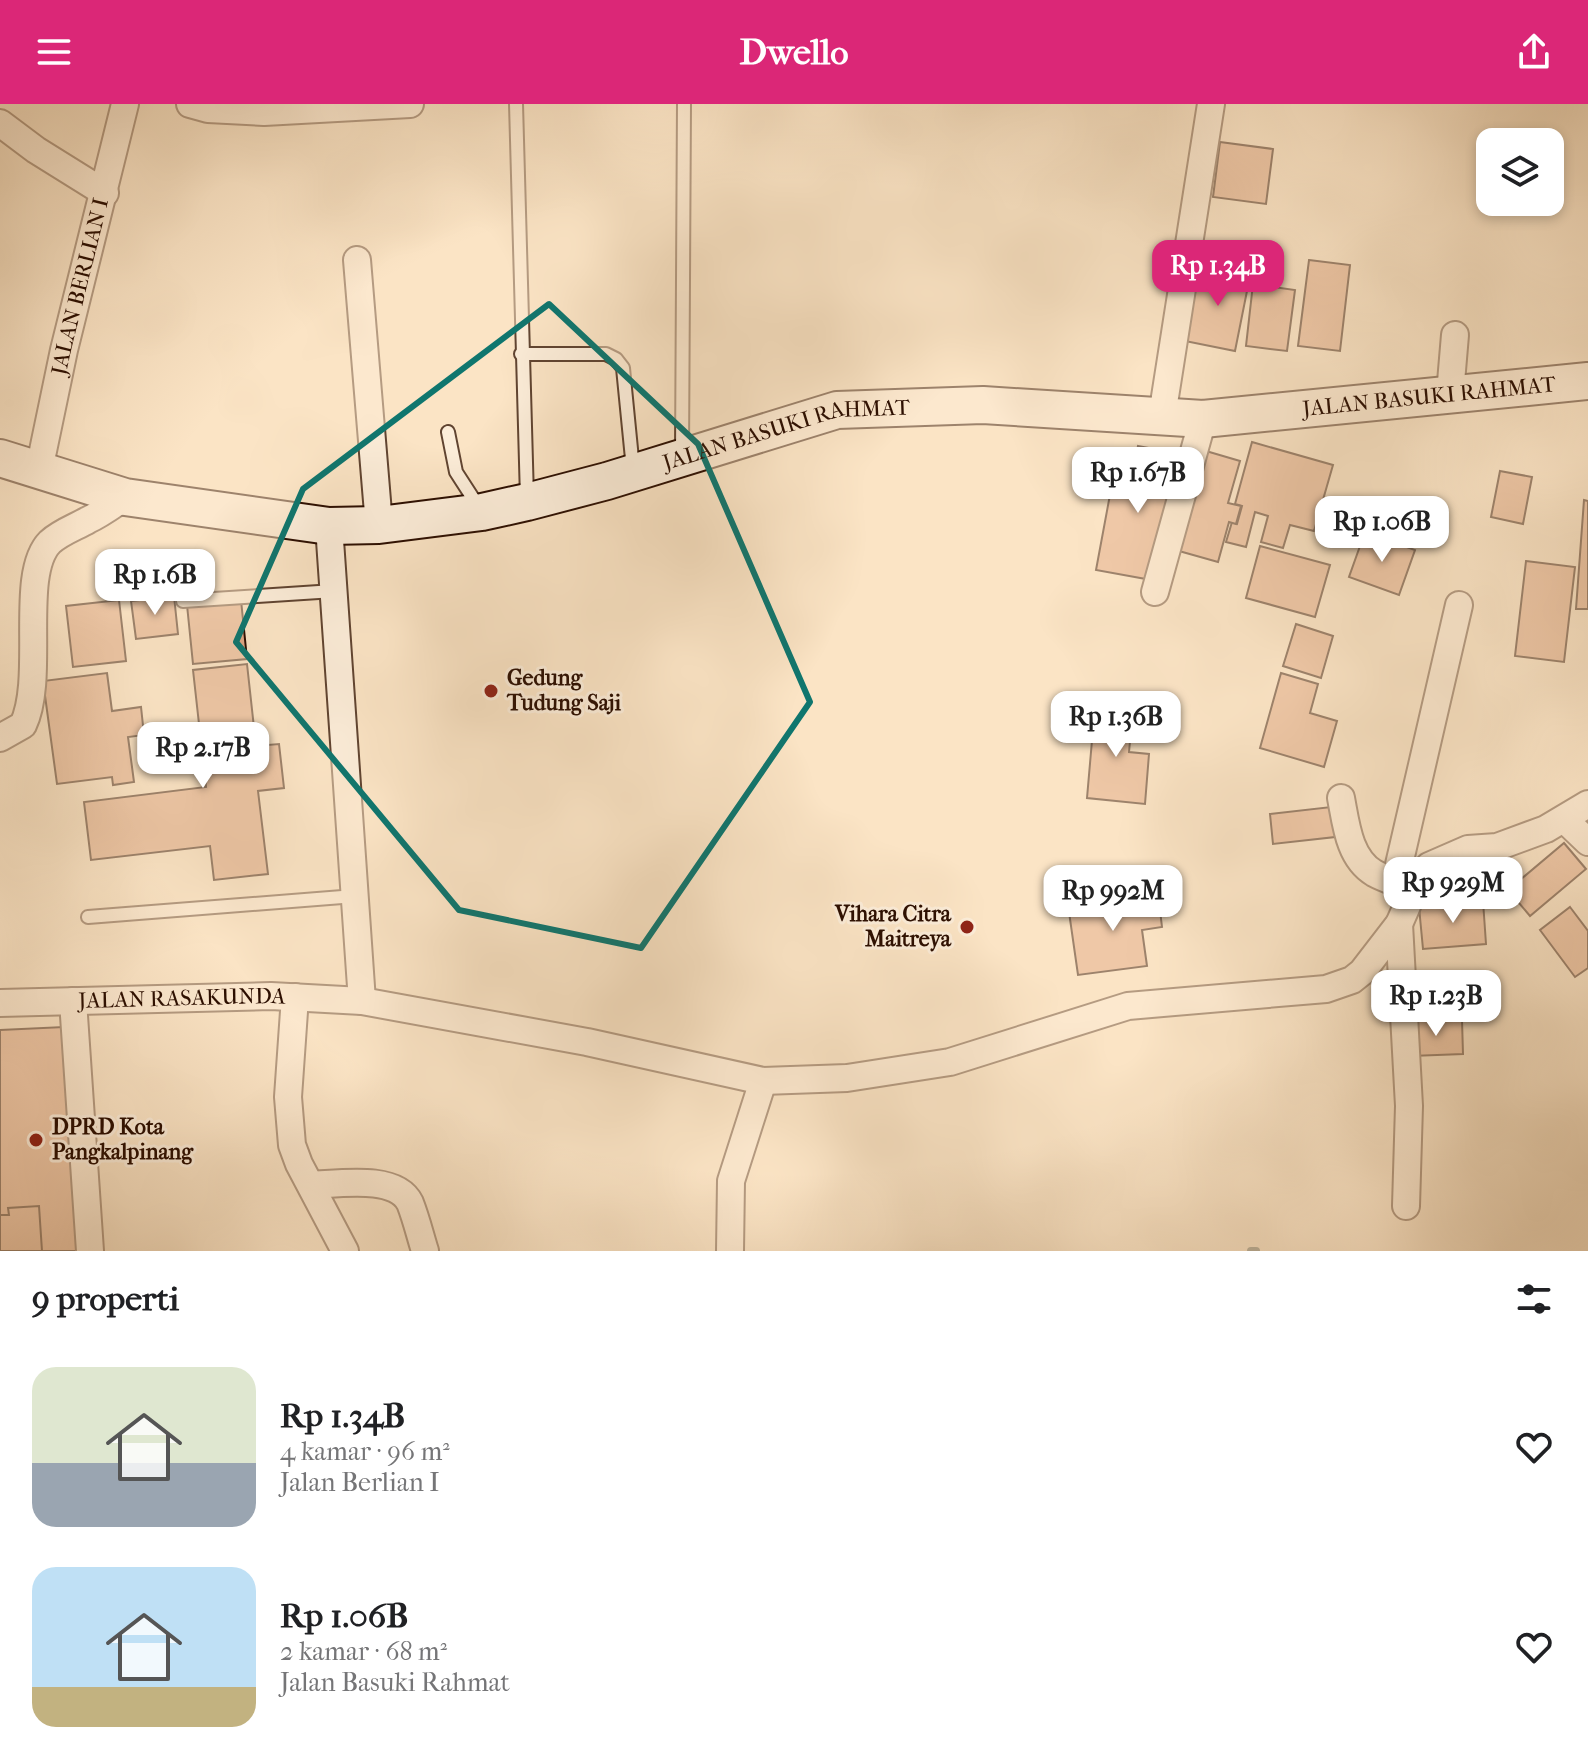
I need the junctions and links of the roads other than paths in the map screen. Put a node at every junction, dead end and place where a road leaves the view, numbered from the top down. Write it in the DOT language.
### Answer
graph roads {
  1 [pos="125,104"];
  2 [pos="190,104"];
  3 [pos="410,104"];
  4 [pos="516,104"];
  5 [pos="684,104"];
  6 [pos="1211,104"];
  7 [pos="0,123"];
  8 [pos="105,193"];
  9 [pos="357,260"];
  10 [pos="1455,335"];
  11 [pos="521,354"];
  12 [pos="1588,381"];
  13 [pos="1450,394"];
  14 [pos="1162,416"];
  15 [pos="1203,419"];
  16 [pos="448,432"];
  17 [pos="0,458"];
  18 [pos="682,458"];
  19 [pos="39,470"];
  20 [pos="633,474"];
  21 [pos="125,497"];
  22 [pos="527,502"];
  23 [pos="482,512"];
  24 [pos="379,525"];
  25 [pos="329,526"];
  26 [pos="334,591"];
  27 [pos="1155,592"];
  28 [pos="183,601"];
  29 [pos="1459,605"];
  30 [pos="0,738"];
  31 [pos="1341,798"];
  32 [pos="1588,804"];
  33 [pos="1565,820"];
  34 [pos="1588,842"];
  35 [pos="1404,886"];
  36 [pos="355,896"];
  37 [pos="88,917"];
  38 [pos="1399,924"];
  39 [pos="295,997"];
  40 [pos="73,1001"];
  41 [pos="362,1001"];
  42 [pos="0,1003"];
  43 [pos="763,1081"];
  44 [pos="311,1185"];
  45 [pos="1406,1206"];
  46 [pos="90,1251"];
  47 [pos="345,1251"];
  48 [pos="425,1251"];
  49 [pos="730,1251"];
  1 -- 8 [label="street, JALAN BERLIAN I"];
  2 -- 3 [label="street"];
  4 -- 11 [label="lane"];
  5 -- 18 [label="lane"];
  6 -- 14 [label="street"];
  7 -- 8 [label="street"];
  8 -- 19 [label="street, JALAN BERLIAN I"];
  9 -- 24 [label="street"];
  10 -- 13 [label="street"];
  11 -- 20 [label="lane"];
  11 -- 22 [label="lane"];
  12 -- 13 [label="street, JALAN BASUKI RAHMAT"];
  13 -- 15 [label="street, JALAN BASUKI RAHMAT"];
  14 -- 15 [label="street, JALAN BASUKI RAHMAT"];
  14 -- 18 [label="street, JALAN BASUKI RAHMAT"];
  15 -- 27 [label="street"];
  16 -- 23 [label="lane"];
  17 -- 19 [label="street, JALAN BASUKI RAHMAT"];
  18 -- 20 [label="street, JALAN BASUKI RAHMAT"];
  19 -- 21 [label="street, JALAN BASUKI RAHMAT"];
  20 -- 22 [label="street, JALAN BASUKI RAHMAT"];
  21 -- 25 [label="street, JALAN BASUKI RAHMAT"];
  21 -- 30 [label="street"];
  22 -- 23 [label="street, JALAN BASUKI RAHMAT"];
  23 -- 24 [label="street, JALAN BASUKI RAHMAT"];
  24 -- 25 [label="street, JALAN BASUKI RAHMAT"];
  25 -- 26 [label="street"];
  26 -- 28 [label="lane"];
  26 -- 36 [label="street"];
  29 -- 35 [label="street"];
  31 -- 35 [label="street"];
  32 -- 33 [label="street"];
  33 -- 34 [label="street"];
  33 -- 35 [label="street"];
  35 -- 38 [label="street"];
  36 -- 37 [label="lane"];
  36 -- 41 [label="street"];
  38 -- 43 [label="street, JALAN RASAKUNDA"];
  38 -- 45 [label="street"];
  39 -- 40 [label="street, JALAN RASAKUNDA"];
  39 -- 41 [label="street, JALAN RASAKUNDA"];
  39 -- 44 [label="street"];
  40 -- 42 [label="street, JALAN RASAKUNDA"];
  40 -- 46 [label="street"];
  41 -- 43 [label="street, JALAN RASAKUNDA"];
  43 -- 49 [label="street"];
  44 -- 47 [label="street"];
  44 -- 48 [label="street"];
}
